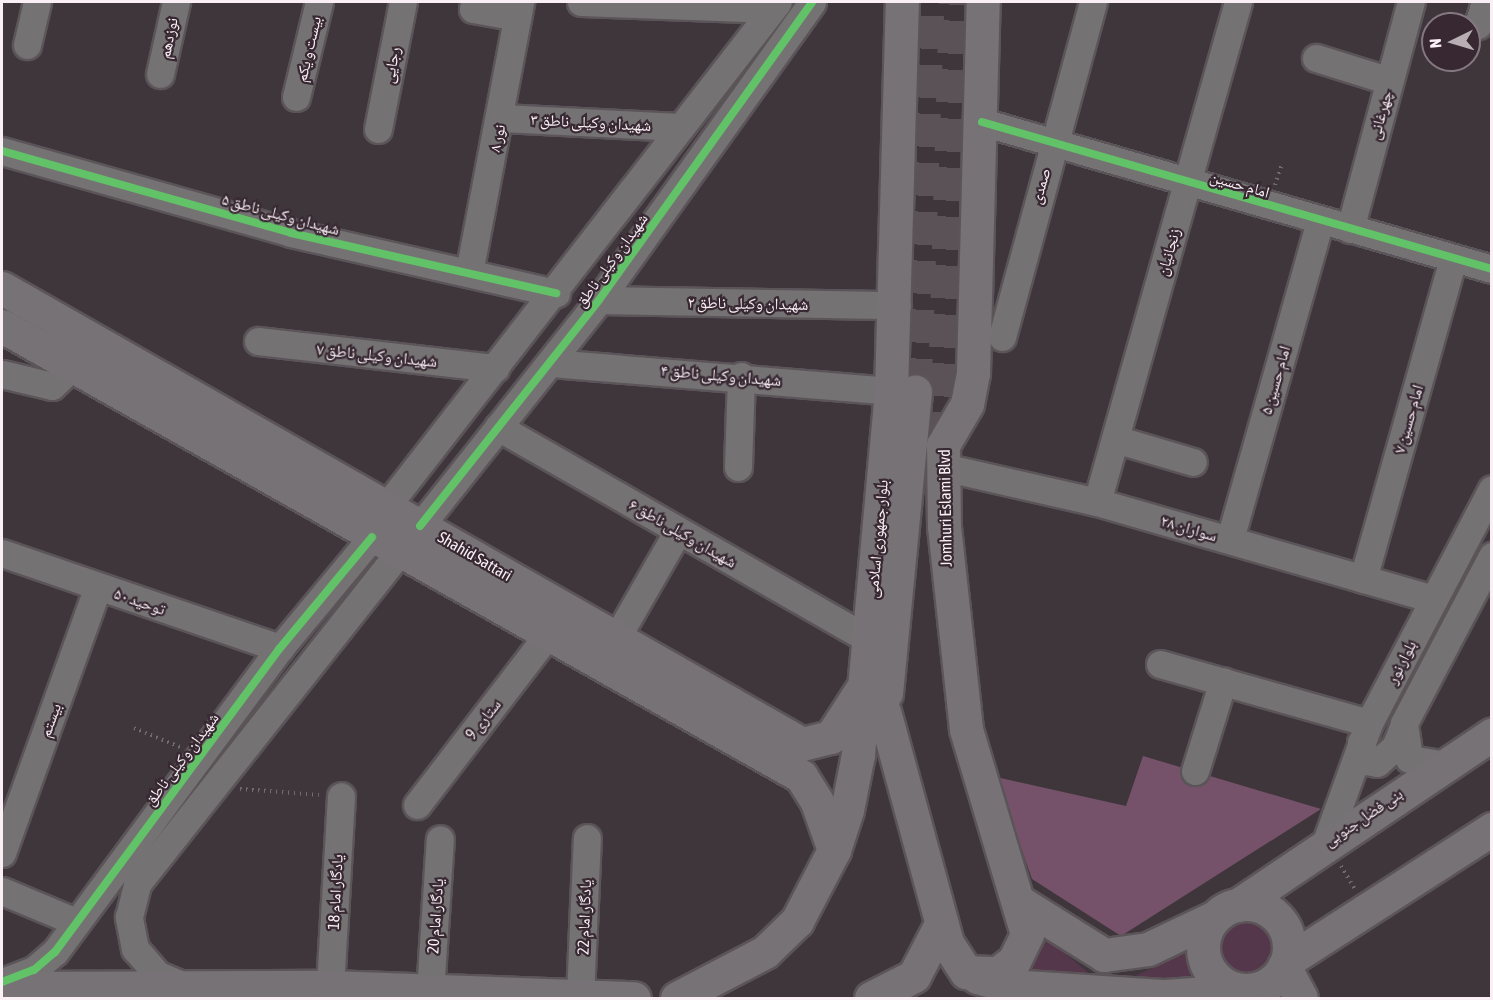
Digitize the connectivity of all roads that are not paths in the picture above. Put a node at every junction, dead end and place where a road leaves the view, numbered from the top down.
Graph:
1 (37, 2) edge
2 (176, 2) edge
3 (319, 2) edge
4 (403, 2) edge
5 (475, 2) edge
6 (580, 2) edge
7 (812, 2) edge
8 (903, 2) edge
9 (983, 2) edge
10 (1093, 2) edge
11 (1238, 2) edge
12 (1411, 2) edge
13 (775, 5) edge
14 (518, 9) edge
15 (27, 45) dead end
16 (1316, 58) dead end
17 (160, 74) dead end
18 (1390, 81) junction
19 (296, 97) dead end
20 (501, 118) junction
21 (982, 122) junction
22 (680, 127) junction
23 (378, 129) dead end
24 (1053, 144) junction
25 (2, 151) edge
26 (1187, 183) junction
27 (1320, 220) junction
28 (1350, 229) junction
29 (1453, 259) junction
30 (1491, 269) edge
31 (469, 273) junction
32 (2, 288) edge
33 (556, 293) junction
34 (599, 300) junction
35 (897, 305) junction
36 (2, 326) edge
37 (1002, 337) dead end
38 (258, 341) dead end
39 (79, 352) junction
40 (551, 363) junction
41 (495, 368) junction
42 (2, 374) edge
43 (741, 376) junction
44 (903, 391) junction
45 (498, 427) junction
46 (1115, 439) junction
47 (943, 456) junction
48 (1193, 462) dead end
49 (738, 467) dead end
50 (1491, 489) edge
51 (1097, 502) junction
52 (386, 507) junction
53 (420, 525) junction
54 (678, 531) junction
55 (1230, 539) junction
56 (385, 545) junction
57 (2, 553) edge
58 (1491, 556) edge
59 (1363, 579) junction
60 (335, 582) junction
61 (98, 587) junction
62 (1433, 599) junction
63 (358, 606) junction
64 (549, 633) junction
65 (617, 637) junction
66 (868, 639) junction
67 (280, 648) junction
68 (1161, 664) dead end
69 (1223, 681) junction
70 (864, 682) junction
71 (884, 711) junction
72 (1404, 723) junction
73 (1365, 733) junction
74 (1491, 734) edge
75 (802, 760) junction
76 (1441, 764) junction
77 (1195, 771) dead end
78 (341, 796) road end
79 (417, 805) dead end
80 (1491, 829) edge
81 (587, 838) dead end
82 (440, 839) dead end
83 (1326, 842) junction
84 (834, 850) junction
85 (2, 853) edge
86 (2, 891) edge
87 (1021, 903) junction
88 (1226, 911) junction
89 (76, 922) junction
90 (944, 934) junction
91 (1285, 964) junction
92 (975, 976) junction
93 (2, 982) edge
94 (182, 985) junction
95 (330, 987) junction
96 (2, 988) edge
97 (1248, 990) junction
98 (444, 996) edge
99 (558, 996) edge
100 (634, 999) edge
101 (677, 999) edge
102 (708, 999) edge
103 (871, 999) edge
104 (1302, 999) edge

1 - 15 street
2 - 17 street, نوزدهم
3 - 19 street, بیست و یکم
4 - 23 street, رجایی
5 - 14 street
6 - 13 street
7 - 34 street, شهیدان وکیلی ناطق
8 - 35 main road, بلوار جمهوری اسلامی
9 - 21 main road, Jomhuri Eslami Blvd
10 - 24 street, صمدی
11 - 26 street, زنجانیان
12 - 18 street, چهرغانی
13 - 22 street, شهیدان وکیلی ناطق
14 - 20 street, نور ۸
16 - 18 street
18 - 28 street, چهرغانی
20 - 22 street, شهیدان وکیلی ناطق ۳
20 - 31 street, نور ۸
21 - 24 street, امام حسین
21 - 47 main road, Jomhuri Eslami Blvd
22 - 33 street, شهیدان وکیلی ناطق
24 - 26 street, امام حسین
24 - 37 street, صمدی
25 - 31 street, شهیدان وکیلی ناطق ۵
26 - 27 street, امام حسین
26 - 46 street, زنجانیان
27 - 28 street, امام حسین
27 - 55 street, امام حسین ۵
28 - 29 street, امام حسین
29 - 30 street, امام حسین
29 - 59 street, امام حسین ۷
31 - 33 street, شهیدان وکیلی ناطق ۵
32 - 39 main road, Shahid Sattari
33 - 41 street, شهیدان وکیلی ناطق
34 - 35 street, شهیدان وکیلی ناطق ٢
34 - 40 street, شهیدان وکیلی ناطق
35 - 44 main road, بلوار جمهوری اسلامی
36 - 39 main road, Shahid Sattari
38 - 41 street, شهیدان وکیلی ناطق ۷
39 - 42 street
39 - 52 main road, Shahid Sattari
39 - 56 main road, Shahid Sattari
40 - 43 street, شهیدان وکیلی ناطق ۴
40 - 45 street, شهیدان وکیلی ناطق
41 - 52 street, شهیدان وکیلی ناطق
43 - 44 street, شهیدان وکیلی ناطق ۴
43 - 49 street
44 - 66 main road, بلوار جمهوری اسلامی
44 - 71 main road, Jomhuri Eslami Blvd
45 - 53 street, شهیدان وکیلی ناطق
45 - 54 street, شهیدان وکیلی ناطق ۶
46 - 48 street
46 - 51 street, زنجانیان
47 - 51 street, سواران ۲۸
47 - 87 main road, Jomhuri Eslami Blvd
50 - 62 street, بلوار نور
51 - 55 street, سواران ۲۸
52 - 53 main road, Shahid Sattari
53 - 65 main road, Shahid Sattari
54 - 65 street
54 - 66 street, شهیدان وکیلی ناطق ۶
55 - 59 street, سواران ۲۸
56 - 60 street, شهیدان وکیلی ناطق
56 - 63 street
56 - 64 main road, Shahid Sattari
57 - 61 street, توحید ۵۰
58 - 72 street, بلوار نور
59 - 62 street, سواران ۲۸
60 - 63 street
60 - 67 street, شهیدان وکیلی ناطق
61 - 67 street, توحید ۵۰
61 - 85 street, بیستم
62 - 73 street, بلوار نور
63 - 94 street
64 - 75 main road, Shahid Sattari
64 - 79 street, ستاری 9
65 - 75 main road, Shahid Sattari
66 - 70 main road, بلوار جمهوری اسلامی
67 - 89 street, شهیدان وکیلی ناطق
68 - 69 street
69 - 73 street
69 - 77 street
70 - 75 main road
70 - 84 main road, بلوار جمهوری اسلامی
71 - 90 main road
71 - 102 main road, Jomhuri Eslami Blvd
72 - 73 street, بلوار نور
72 - 76 street
73 - 83 street, بلوار نور
74 - 76 main road, بنی فضل جنوبی
75 - 84 main road, Shahid Sattari
76 - 83 main road, بنی فضل جنوبی
78 - 95 street, یادگار امام 18
80 - 91 main road
81 - 99 street, یادگار امام 22
82 - 98 street, یادگار امام 20
83 - 88 main road, بنی فضل جنوبی
84 - 101 main road, بلوار جمهوری اسلامی
86 - 89 street
87 - 88 main road
87 - 92 main road, Jomhuri Eslami Blvd
88 - 91 main road
88 - 97 main road
89 - 93 street, شهیدان وکیلی ناطق
90 - 92 main road
90 - 103 main road
91 - 97 main road
91 - 104 main road
92 - 97 main road
94 - 95 main road
94 - 96 main road
95 - 98 main road
98 - 99 main road
99 - 100 main road

